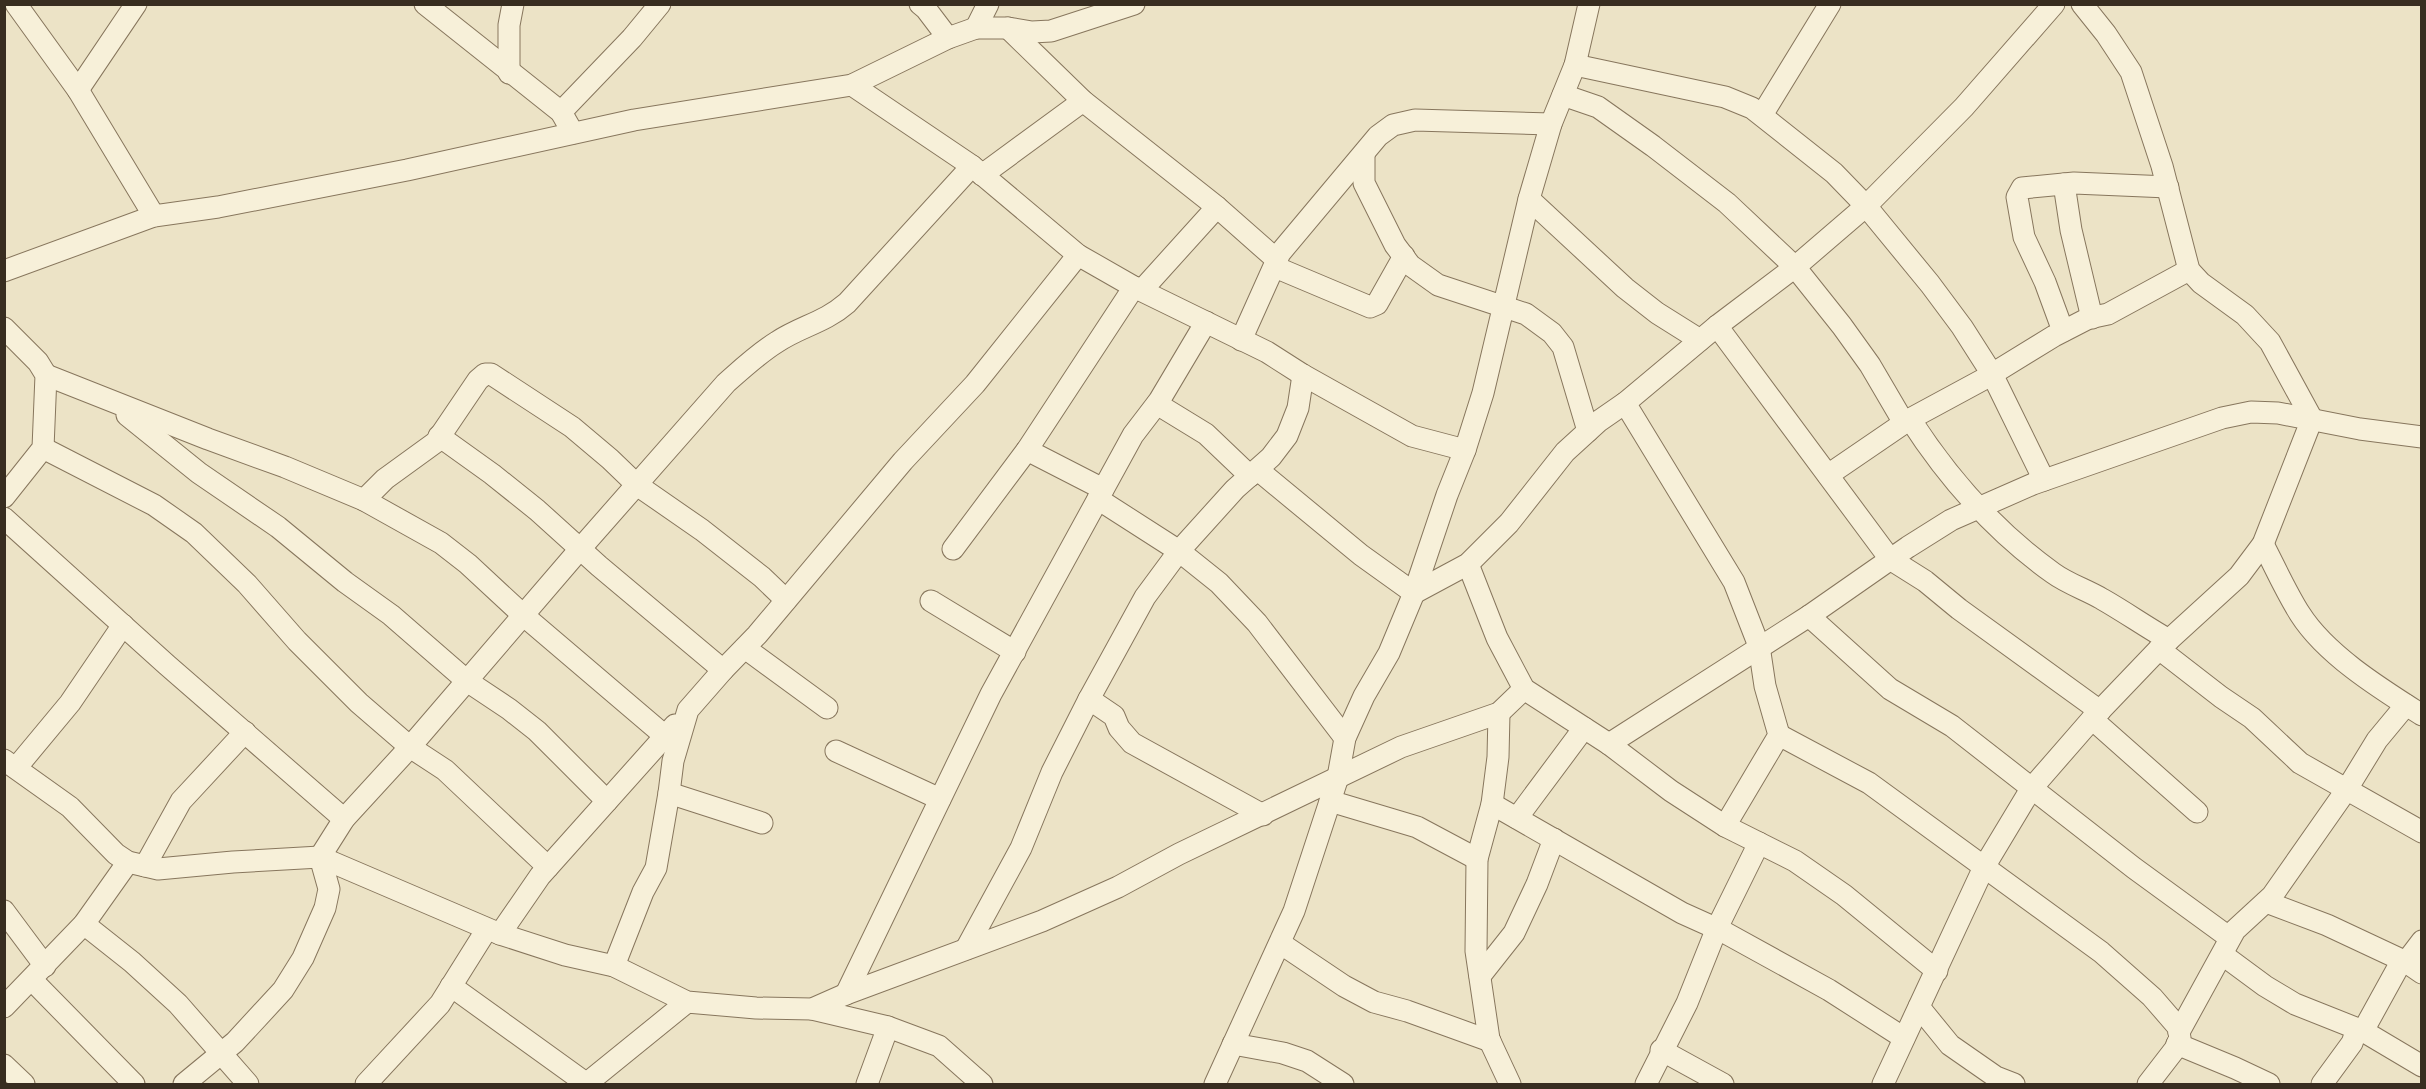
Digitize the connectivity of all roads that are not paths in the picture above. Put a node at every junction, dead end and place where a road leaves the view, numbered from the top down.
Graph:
1 (16, 4) edge
2 (136, 4) edge
3 (425, 4) edge
4 (513, 4) edge
5 (660, 4) edge
6 (920, 4) edge
7 (988, 4) edge
8 (1134, 4) edge
9 (1589, 4) edge
10 (1830, 4) edge
11 (2054, 4) edge
12 (2082, 4) edge
13 (976, 28) junction
14 (1008, 28) junction
15 (948, 38) junction
16 (1575, 65) junction
17 (509, 73) junction
18 (852, 86) junction
19 (78, 90) junction
20 (1563, 94) junction
21 (1083, 101) junction
22 (561, 112) junction
23 (1761, 115) junction
24 (1551, 124) junction
25 (573, 133) junction
26 (1364, 154) junction
27 (977, 170) junction
28 (2064, 184) junction
29 (2168, 187) junction
30 (1528, 199) junction
31 (1866, 206) junction
32 (1217, 207) junction
33 (154, 216) junction
34 (1078, 255) junction
35 (1404, 256) junction
36 (1276, 264) junction
37 (1795, 267) junction
38 (2189, 270) junction
39 (4, 271) edge
40 (1138, 288) junction
41 (1504, 307) junction
42 (2092, 318) junction
43 (1206, 322) junction
44 (1717, 326) junction
45 (4, 328) edge
46 (2063, 331) junction
47 (1240, 340) junction
48 (1700, 340) junction
49 (1992, 374) junction
50 (46, 375) junction
51 (1304, 375) junction
52 (111, 401) junction
53 (1625, 403) junction
54 (1157, 404) junction
55 (2312, 419) junction
56 (1907, 421) junction
57 (1588, 431) junction
58 (440, 436) junction
59 (2421, 437) edge
60 (43, 448) junction
61 (1027, 450) junction
62 (1465, 450) junction
63 (1254, 473) junction
64 (1827, 475) junction
65 (2044, 480) junction
66 (637, 485) junction
67 (1100, 494) junction
68 (4, 497) edge
69 (364, 500) junction
70 (1979, 508) junction
71 (4, 518) edge
72 (2264, 544) junction
73 (580, 549) junction
74 (953, 549) dead end
75 (1179, 551) junction
76 (1890, 559) junction
77 (1468, 564) junction
78 (1414, 593) junction
79 (786, 600) junction
80 (931, 601) dead end
81 (523, 615) junction
82 (1809, 616) junction
83 (123, 625) junction
84 (2164, 644) junction
85 (1760, 646) junction
86 (745, 648) junction
87 (1015, 652) junction
88 (723, 670) junction
89 (466, 681) junction
90 (1524, 689) junction
91 (1089, 699) junction
92 (827, 708) dead end
93 (688, 710) junction
94 (2414, 710) edge
95 (1499, 714) junction
96 (2096, 715) junction
97 (1584, 728) junction
98 (245, 732) junction
99 (1779, 735) junction
100 (665, 736) junction
101 (1345, 738) junction
102 (1609, 744) junction
103 (410, 747) junction
104 (836, 750) dead end
105 (10, 764) edge
106 (1338, 777) junction
107 (2031, 789) junction
108 (2347, 789) junction
109 (669, 793) junction
110 (940, 799) junction
111 (608, 801) junction
112 (1330, 801) junction
113 (1492, 804) junction
114 (2197, 812) dead end
115 (1263, 815) junction
116 (1516, 818) junction
117 (344, 819) junction
118 (762, 823) dead end
119 (1725, 826) junction
120 (2421, 831) edge
121 (1554, 839) junction
122 (1759, 843) junction
123 (320, 858) junction
124 (1477, 859) junction
125 (137, 864) junction
126 (548, 867) junction
127 (1984, 867) junction
128 (2266, 902) junction
129 (4, 911) edge
130 (84, 924) junction
131 (1717, 928) junction
132 (494, 932) junction
133 (2421, 941) edge
134 (1280, 943) junction
135 (2227, 946) junction
136 (966, 949) junction
137 (614, 966) junction
138 (2410, 966) edge
139 (1937, 971) junction
140 (38, 973) junction
141 (1480, 976) junction
142 (451, 986) junction
143 (846, 994) junction
144 (687, 1002) junction
145 (4, 1007) edge
146 (1919, 1007) junction
147 (812, 1009) junction
148 (888, 1027) junction
149 (2360, 1030) junction
150 (1904, 1038) junction
151 (2178, 1038) junction
152 (1490, 1041) junction
153 (1233, 1044) junction
154 (1661, 1050) junction
155 (220, 1054) junction
156 (4, 1065) edge
157 (2421, 1066) edge
158 (24, 1084) edge
159 (134, 1084) edge
160 (184, 1084) edge
161 (248, 1084) edge
162 (366, 1084) edge
163 (587, 1084) edge
164 (867, 1084) edge
165 (982, 1084) edge
166 (1215, 1084) edge
167 (1343, 1084) edge
168 (1510, 1084) edge
169 (1646, 1084) edge
170 (1723, 1084) edge
171 (1883, 1084) edge
172 (2014, 1084) edge
173 (2148, 1084) edge
174 (2269, 1084) edge
175 (2322, 1084) edge

1 - 19 street
2 - 19 street
3 - 17 street
4 - 17 street
5 - 22 street
6 - 15 street
7 - 13 street
8 - 14 street
9 - 16 street
10 - 23 street
11 - 31 street
12 - 29 street
13 - 14 street
13 - 15 street
14 - 21 street
15 - 18 street
16 - 20 street
16 - 23 street
17 - 22 street
18 - 25 street
18 - 27 street
19 - 33 street
20 - 24 street
20 - 37 street
21 - 27 street
21 - 32 street
22 - 25 street
23 - 31 street
24 - 26 street
24 - 30 street
25 - 33 street
26 - 35 street
26 - 36 street
27 - 34 street
27 - 66 street
28 - 29 street
28 - 42 street
28 - 46 street
29 - 38 street
30 - 41 street
30 - 48 street
31 - 37 street
31 - 49 street
32 - 36 street
32 - 40 street
33 - 39 street
34 - 40 street
34 - 79 street
35 - 36 street
35 - 41 street
36 - 47 street
37 - 44 street
37 - 56 street
38 - 42 street
38 - 55 street
40 - 43 street
40 - 61 street
41 - 57 street
41 - 62 street
42 - 46 street
43 - 47 street
43 - 54 street
44 - 48 street
44 - 64 street
45 - 50 street
46 - 49 street
47 - 51 street
48 - 53 street
49 - 56 street
49 - 65 street
50 - 52 street
50 - 60 street
51 - 62 street
51 - 63 street
52 - 69 street
52 - 89 street
53 - 57 street
53 - 85 street
54 - 63 street
54 - 67 street
55 - 59 street
55 - 65 street
55 - 72 street
56 - 64 street
56 - 70 street
57 - 77 street
58 - 66 street
58 - 69 street
58 - 73 street
60 - 68 street
60 - 103 street
61 - 67 street
61 - 74 street
62 - 78 street
63 - 75 street
63 - 78 street
64 - 76 street
65 - 70 street
66 - 73 street
66 - 79 street
67 - 75 street
67 - 87 street
69 - 81 street
70 - 76 street
70 - 84 street
71 - 83 street
72 - 84 street
72 - 94 street
73 - 81 street
73 - 88 street
75 - 91 street
75 - 101 street
76 - 82 street
76 - 96 street
77 - 78 street
77 - 90 street
78 - 101 street
79 - 86 street
80 - 87 street
81 - 89 street
81 - 100 street
82 - 85 street
82 - 107 street
83 - 98 street
83 - 105 street
84 - 96 street
84 - 108 street
85 - 99 street
85 - 102 street
86 - 88 street
86 - 92 street
87 - 110 street
88 - 93 street
89 - 103 street
89 - 111 street
90 - 95 street
90 - 97 street
91 - 115 street
91 - 136 street
93 - 100 street
93 - 109 street
94 - 108 street
95 - 106 street
95 - 113 street
96 - 107 street
96 - 114 street
97 - 102 street
97 - 116 street
98 - 117 street
98 - 125 street
99 - 119 street
99 - 127 street
100 - 111 street
101 - 106 street
102 - 119 street
103 - 117 street
103 - 126 street
104 - 110 street
105 - 125 street
106 - 112 street
106 - 115 street
107 - 127 street
107 - 135 street
108 - 120 street
108 - 128 street
109 - 118 street
109 - 137 street
110 - 143 street
111 - 126 street
112 - 124 street
112 - 134 street
113 - 116 street
113 - 124 street
115 - 136 street
116 - 121 street
117 - 123 street
119 - 122 street
121 - 131 street
121 - 141 street
122 - 131 street
122 - 139 street
123 - 125 street
123 - 132 street
123 - 155 street
124 - 141 street
125 - 130 street
126 - 132 street
127 - 139 street
127 - 151 street
128 - 135 street
128 - 138 street
129 - 140 street
130 - 140 street
130 - 155 street
131 - 150 street
131 - 154 street
132 - 137 street
132 - 142 street
133 - 138 street
134 - 152 street
134 - 153 street
135 - 149 street
135 - 151 street
136 - 143 street
137 - 144 street
138 - 149 street
139 - 146 street
140 - 145 street
140 - 159 street
141 - 152 street
142 - 162 street
142 - 163 street
143 - 147 street
144 - 147 street
144 - 163 street
146 - 150 street
146 - 172 street
147 - 148 street
148 - 164 street
148 - 165 street
149 - 157 street
149 - 175 street
150 - 171 street
151 - 173 street
151 - 174 street
152 - 168 street
153 - 166 street
153 - 167 street
154 - 169 street
154 - 170 street
155 - 160 street
155 - 161 street
156 - 158 street

